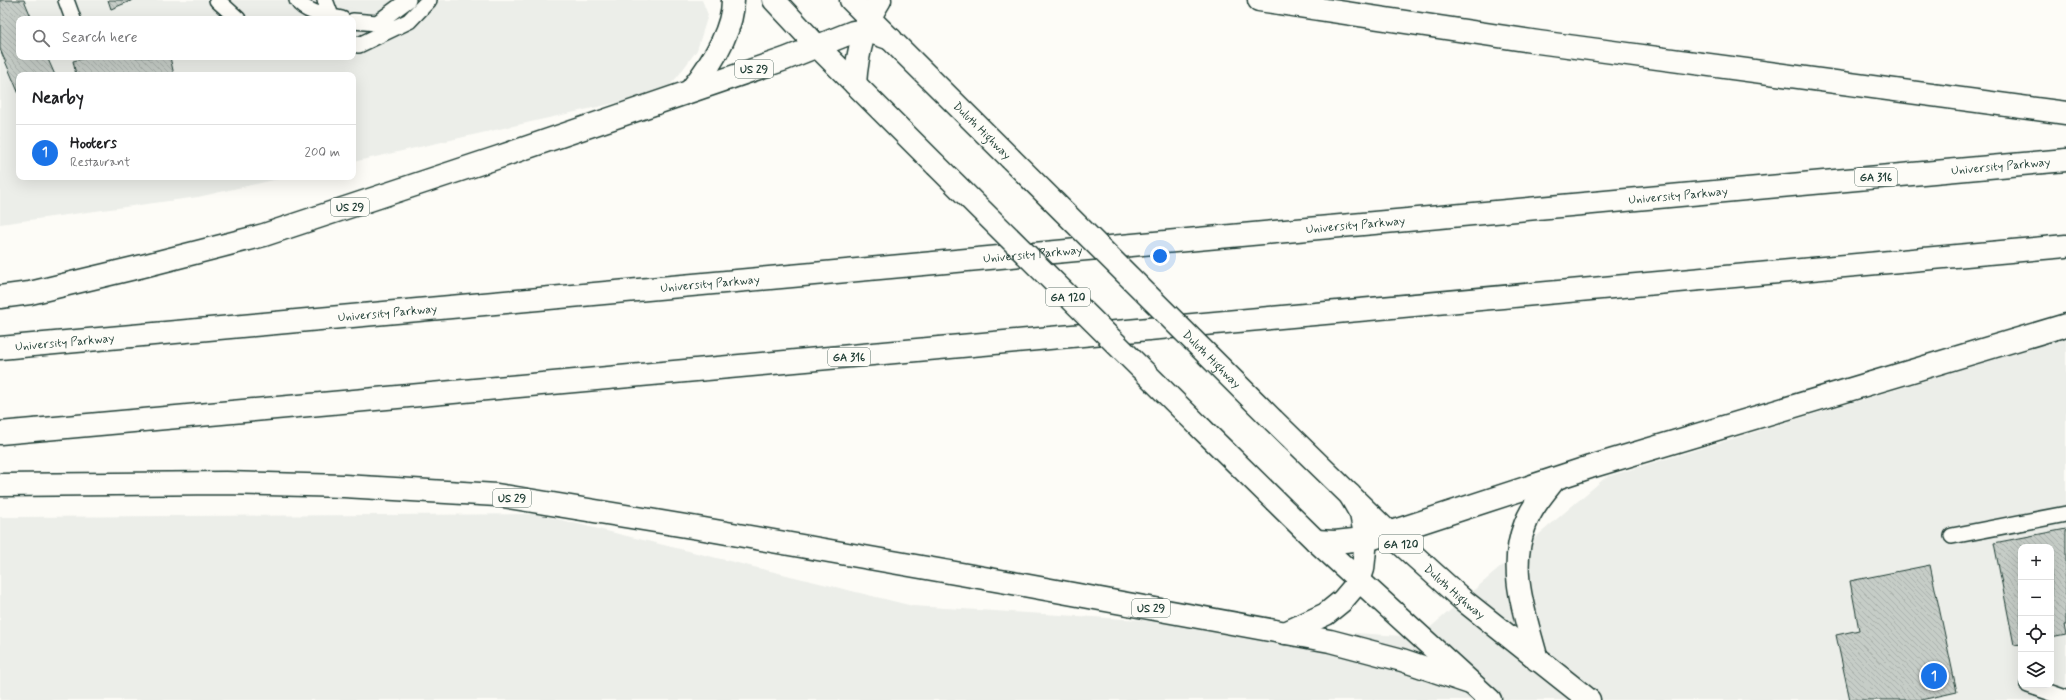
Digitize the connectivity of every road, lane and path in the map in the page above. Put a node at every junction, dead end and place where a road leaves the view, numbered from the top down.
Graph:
1 (66, 0) edge
2 (297, 0) edge
3 (325, 0) edge
4 (408, 0) edge
5 (429, 0) edge
6 (733, 0) edge
7 (774, 0) edge
8 (851, 0) edge
9 (1259, 0) edge
10 (220, 1) edge
11 (73, 16) edge
12 (235, 16) edge
13 (330, 16) edge
14 (336, 16) edge
15 (872, 16) edge
16 (356, 21) edge
17 (356, 44) edge
18 (817, 46) junction
19 (855, 84) junction
20 (692, 90) junction
21 (2066, 113) edge
22 (2066, 160) edge
23 (2066, 246) edge
24 (0, 297) edge
25 (2066, 325) edge
26 (0, 348) edge
27 (0, 433) edge
28 (1555, 479) junction
29 (0, 485) edge
30 (1350, 495) junction
31 (2066, 514) edge
32 (1390, 534) junction
33 (1952, 536) dead end
34 (1366, 540) junction
35 (1316, 541) junction
36 (1359, 581) junction
37 (1285, 633) junction
38 (1537, 660) junction
39 (1470, 683) junction
40 (2036, 688) edge
41 (2066, 698) edge
42 (1490, 700) edge
43 (1589, 700) edge

1 - 11 lane
2 - 13 lane
3 - 14 lane
4 - 16 lane
5 - 17 lane
6 - 20 main road
7 - 18 main road
8 - 15 main road
9 - 21 main road
10 - 12 lane
15 - 18 main road, US 29
15 - 19 main road
15 - 30 main road, Duluth Highway / GA 120, bridge
18 - 19 main road
18 - 20 main road, US 29
19 - 35 main road, GA 120, bridge
20 - 24 main road, US 29
22 - 26 main road, University Parkway / GA 316
23 - 27 main road, GA 316
25 - 28 main road
28 - 32 main road
28 - 38 main road
29 - 37 main road, US 29
30 - 32 main road, Duluth Highway / GA 120
30 - 34 main road
31 - 33 lane
32 - 34 main road
32 - 38 main road, Duluth Highway / GA 120
34 - 35 main road
34 - 36 main road
35 - 36 main road, GA 120
36 - 37 main road
36 - 39 main road, GA 120
37 - 39 main road, US 29
38 - 43 main road, Duluth Highway / GA 120
39 - 42 main road, GA 120
40 - 41 lane

